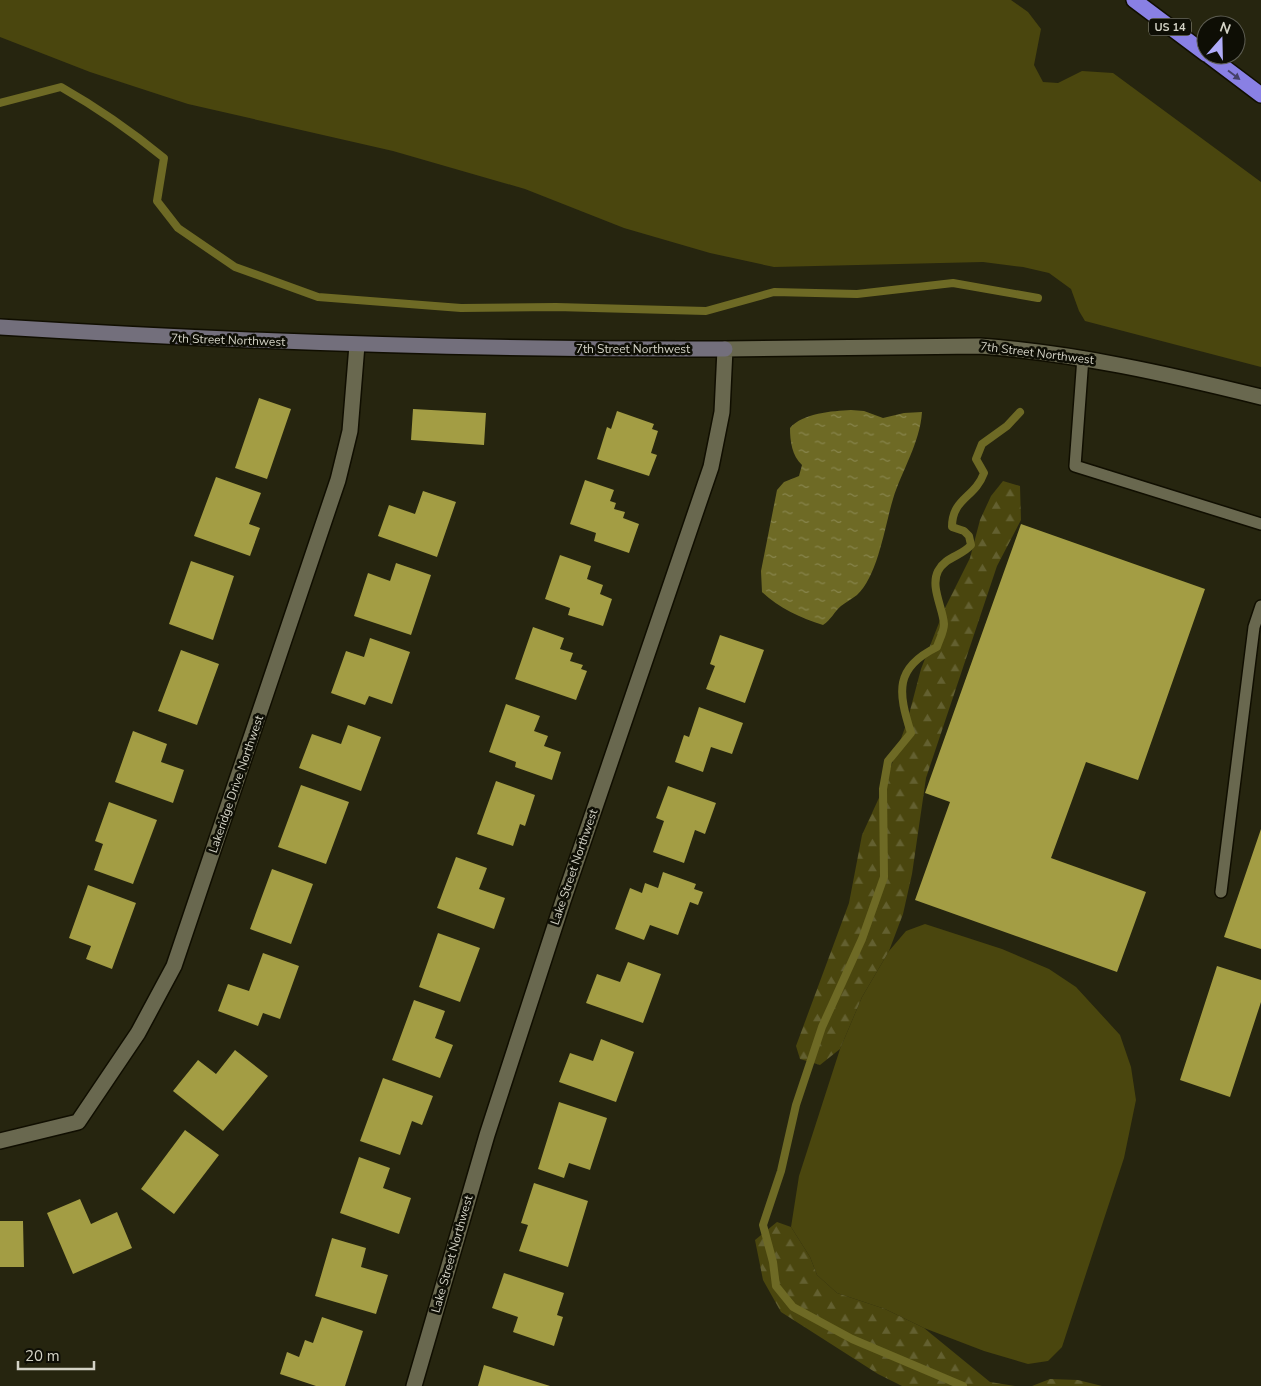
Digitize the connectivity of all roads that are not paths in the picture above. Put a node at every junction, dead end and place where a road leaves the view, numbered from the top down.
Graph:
1 (1134, 0) edge
2 (1196, 46) edge
3 (1222, 65) edge
4 (1261, 94) edge
5 (0, 327) edge
6 (358, 345) junction
7 (725, 348) junction
8 (1083, 357) junction
9 (1261, 397) edge
10 (1261, 524) edge
11 (1261, 606) edge
12 (1221, 892) dead end
13 (0, 1141) edge
14 (414, 1386) edge

1 - 2 highway, US 14
3 -> 4 highway, US 14
5 - 6 street, 7th Street Northwest
6 - 7 street, 7th Street Northwest
6 - 13 street, Lakeridge Drive Northwest
7 - 8 street, 7th Street Northwest
7 - 14 street, Lake Street Northwest
8 - 9 street, 7th Street Northwest
8 - 10 lane
11 - 12 lane

